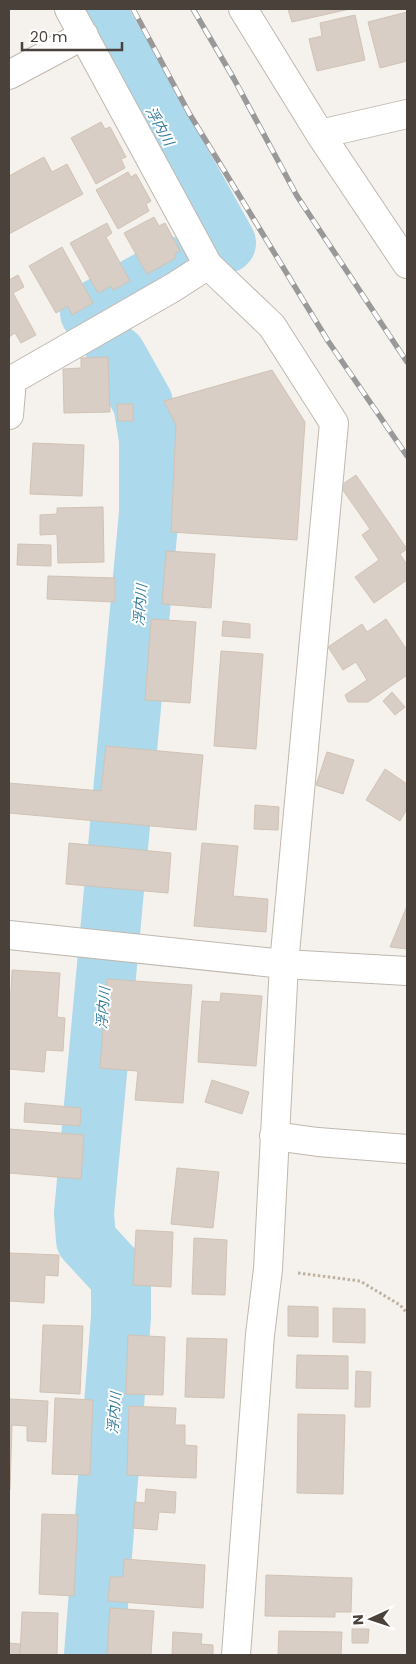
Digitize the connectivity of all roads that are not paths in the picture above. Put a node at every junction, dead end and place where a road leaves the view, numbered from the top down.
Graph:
1 (69, 9) edge
2 (243, 9) edge
3 (84, 35) junction
4 (9, 75) edge
5 (407, 114) edge
6 (320, 134) junction
7 (407, 264) edge
8 (208, 265) junction
9 (10, 380) edge
10 (9, 415) edge
11 (9, 935) edge
12 (284, 964) junction
13 (407, 971) edge
14 (274, 1136) junction
15 (407, 1149) edge
16 (236, 1655) edge

1 - 3 street
2 - 6 street
3 - 4 street
3 - 8 street
5 - 6 street
6 - 7 street
8 - 9 street
8 - 12 street
9 - 10 street
11 - 12 street
12 - 13 street
12 - 14 street
14 - 15 street
14 - 16 street

